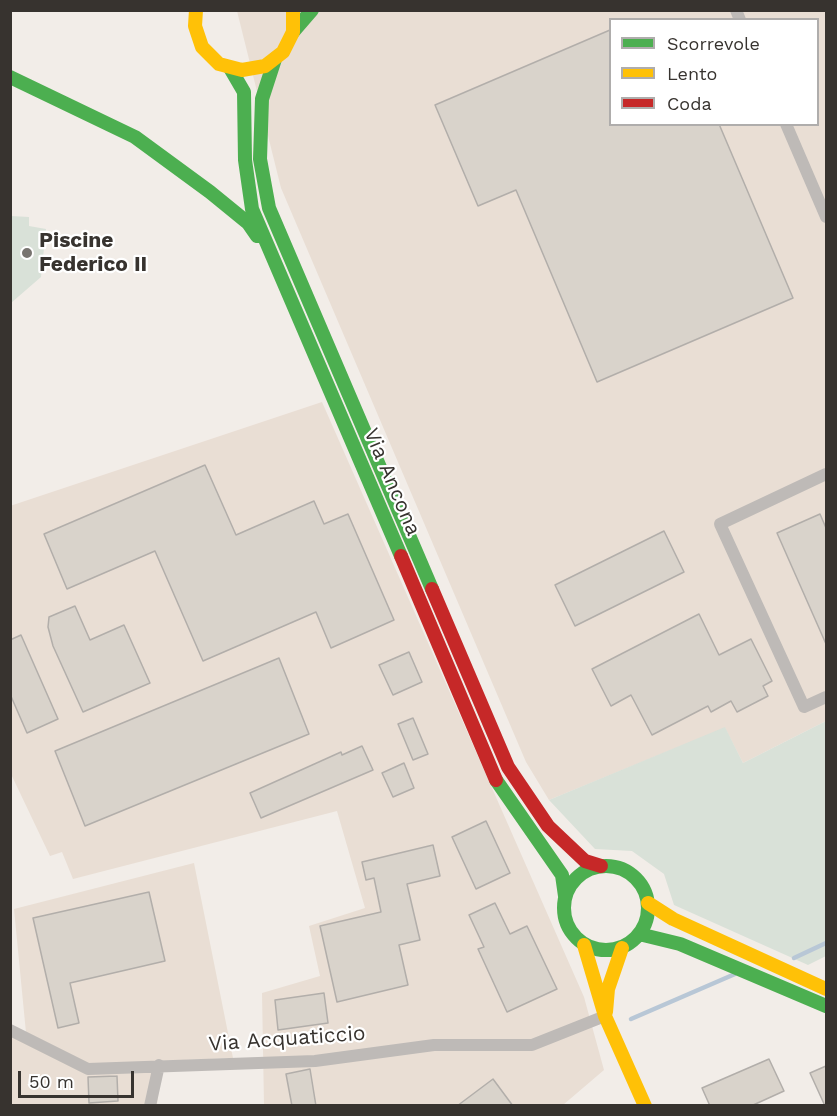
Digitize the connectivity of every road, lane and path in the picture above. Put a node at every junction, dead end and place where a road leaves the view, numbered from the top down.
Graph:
1 (196, 10) edge
2 (293, 10) edge
3 (312, 10) edge
4 (292, 32) junction
5 (275, 59) junction
6 (230, 68) junction
7 (10, 77) edge
8 (787, 126) edge
9 (826, 217) edge
10 (270, 254) junction
11 (826, 474) edge
12 (826, 697) edge
13 (601, 866) junction
14 (565, 896) junction
15 (648, 903) junction
16 (639, 934) junction
17 (584, 945) junction
18 (622, 948) junction
19 (826, 989) edge
20 (826, 1006) edge
21 (605, 1016) junction
22 (13, 1031) edge
23 (159, 1065) junction
24 (150, 1106) edge
25 (645, 1106) edge

1 - 6 main road, Via Ancona
2 - 4 main road, Via Ancona
3 - 4 main road
4 - 5 main road, Via Ancona
5 - 6 main road
5 - 13 main road, Via Ancona
6 - 10 main road, Via Ancona
7 - 10 main road
8 - 9 street
10 - 14 main road, Via Ancona
11 - 12 street
13 - 14 main road
13 - 15 main road
14 - 17 main road
15 - 16 main road
15 - 19 main road
16 - 18 main road
16 - 20 main road
17 - 18 main road
17 - 21 main road
18 - 21 main road
21 - 23 street, Via Acquaticcio
21 - 25 main road
22 - 23 street, Via Acquaticcio
23 - 24 street

